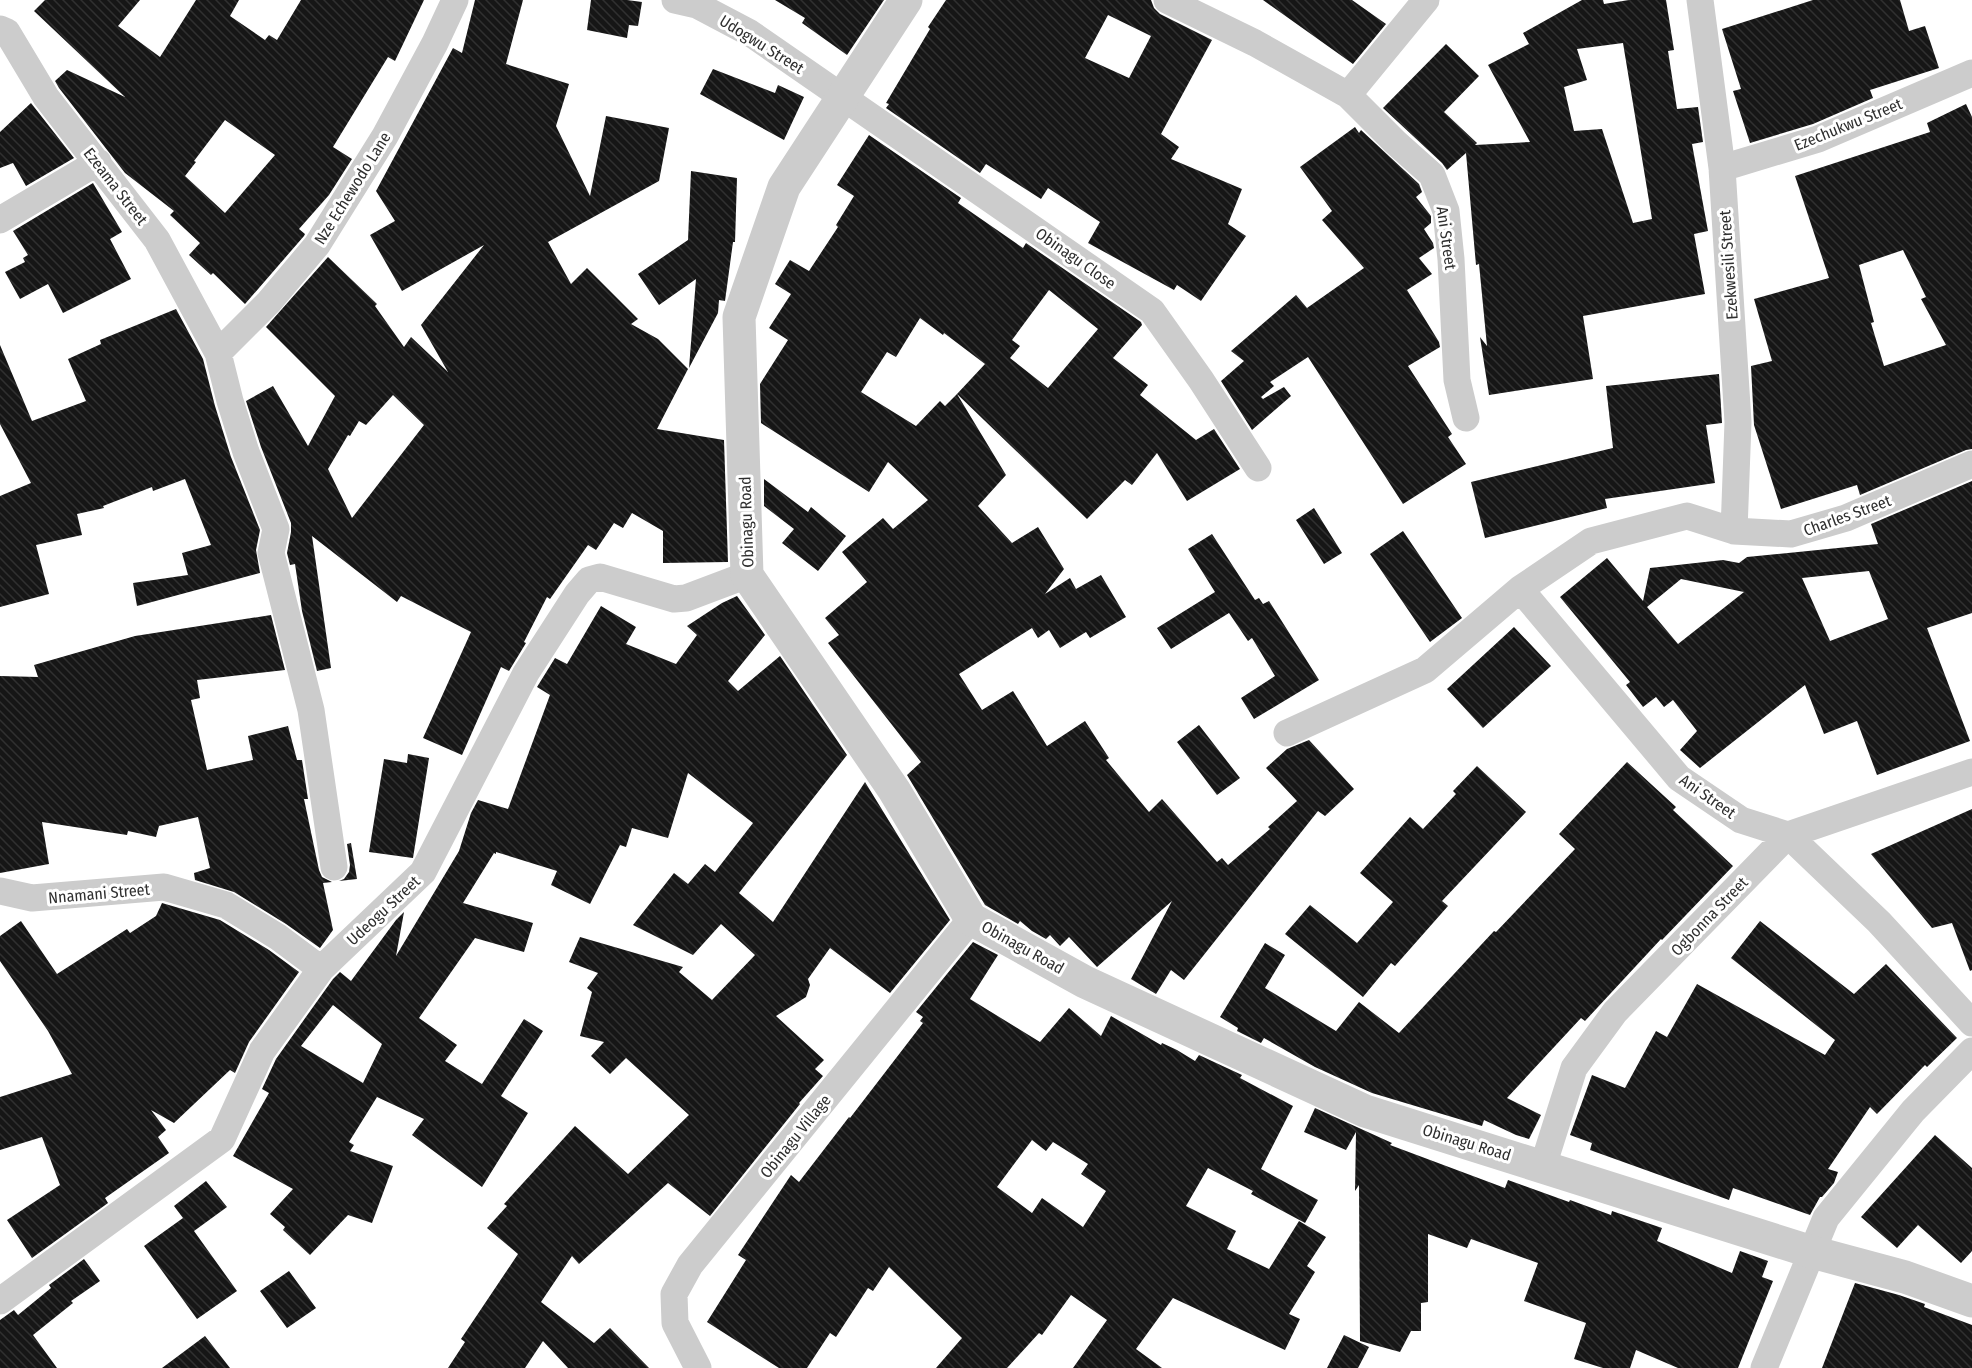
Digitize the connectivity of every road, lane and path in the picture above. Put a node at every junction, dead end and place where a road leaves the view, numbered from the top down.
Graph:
1 (455, 0) edge
2 (675, 0) edge
3 (906, 0) edge
4 (1167, 0) edge
5 (1426, 0) edge
6 (1700, 0) edge
7 (0, 29) edge
8 (1972, 73) edge
9 (1348, 95) junction
10 (844, 98) junction
11 (98, 162) junction
12 (1722, 168) junction
13 (0, 220) edge
14 (218, 353) junction
15 (1466, 418) dead end
16 (1972, 464) edge
17 (1258, 468) dead end
18 (1734, 531) junction
19 (747, 575) junction
20 (1520, 589) junction
21 (1287, 733) dead end
22 (1972, 772) edge
23 (1788, 835) junction
24 (334, 867) dead end
25 (0, 891) edge
26 (971, 918) junction
27 (321, 969) junction
28 (1972, 1023) edge
29 (1972, 1051) edge
30 (1543, 1166) junction
31 (1812, 1252) junction
32 (0, 1301) edge
33 (1972, 1301) edge
34 (698, 1368) edge
35 (1764, 1368) edge

1 - 14 street, Nze Echewodo Lane
2 - 10 street, Udogwu Street
3 - 10 street, Obinagu Road
4 - 9 street, Ani Street
5 - 9 street
6 - 12 street, Ezekwesili Street
7 - 11 street, Ezeama Street
8 - 12 street, Ezechukwu Street
9 - 15 street, Ani Street
10 - 17 street, Obinagu Close
10 - 19 street, Obinagu Road
11 - 13 street
11 - 14 street, Ezeama Street
12 - 18 street, Ezekwesili Street
14 - 24 street, Ezeama Street
16 - 18 street, Charles Street
18 - 20 street, Charles Street
19 - 26 street, Obinagu Road
19 - 27 street, Udeogu Street
20 - 21 street, Charles Street
20 - 23 street, Ani Street
22 - 23 street, Ogbonna Street
23 - 28 street, Ani Street
23 - 30 street, Ogbonna Street
25 - 27 street, Nnamani Street
26 - 30 street, Obinagu Road
26 - 34 street, Obinagu Village
27 - 32 street, Udeogu Street
29 - 31 street
30 - 31 street, Obinagu Road
31 - 33 street, Obinagu Road
31 - 35 street

